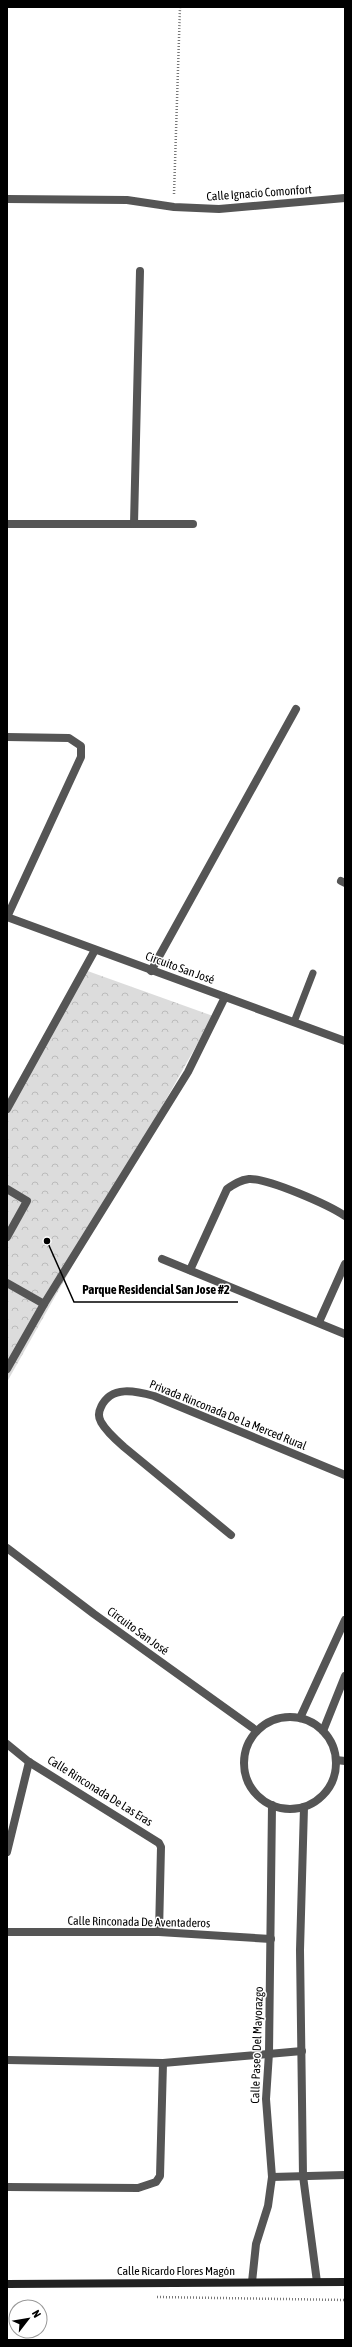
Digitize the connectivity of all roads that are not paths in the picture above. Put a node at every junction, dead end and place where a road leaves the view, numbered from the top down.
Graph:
1 (345, 198) edge
2 (7, 199) edge
3 (140, 271) dead end
4 (7, 524) edge
5 (134, 524) junction
6 (193, 524) dead end
7 (296, 708) dead end
8 (7, 737) edge
9 (7, 917) edge
10 (95, 950) junction
11 (151, 971) junction
12 (313, 973) dead end
13 (225, 997) junction
14 (294, 1022) junction
15 (345, 1040) edge
16 (7, 1109) edge
17 (7, 1189) edge
18 (345, 1216) edge
19 (7, 1237) edge
20 (162, 1259) dead end
21 (345, 1264) edge
22 (190, 1270) junction
23 (7, 1283) edge
24 (44, 1304) junction
25 (320, 1322) junction
26 (345, 1334) edge
27 (7, 1369) edge
28 (345, 1475) edge
29 (231, 1535) dead end
30 (7, 1548) edge
31 (345, 1620) edge
32 (345, 1676) edge
33 (300, 1718) junction
34 (257, 1731) junction
35 (323, 1731) junction
36 (7, 1744) edge
37 (336, 1760) junction
38 (345, 1760) edge
39 (29, 1762) junction
40 (272, 1805) junction
41 (304, 1807) junction
42 (7, 1852) edge
43 (7, 1932) edge
44 (159, 1932) junction
45 (271, 1939) junction
46 (302, 2050) junction
47 (270, 2053) junction
48 (7, 2060) edge
49 (163, 2063) junction
50 (345, 2175) edge
51 (303, 2176) junction
52 (272, 2177) junction
53 (7, 2187) edge
54 (252, 2282) junction
55 (317, 2282) junction
56 (345, 2282) edge
57 (7, 2284) edge

1 - 2 street, Calle Ignacio Comonfort
3 - 5 street
4 - 5 street
5 - 6 street
7 - 11 street
8 - 9 street
9 - 10 street, Circuito San José
10 - 11 street, Circuito San José
10 - 16 street
11 - 13 street, Circuito San José
12 - 14 lane
13 - 14 street, Circuito San José
13 - 24 street
14 - 15 street, Circuito San José
17 - 19 street
18 - 22 street
20 - 22 street
21 - 25 street
22 - 25 street
23 - 24 street
24 - 27 street
25 - 26 street
28 - 29 street, Privada Rinconada De La Merced Rural
30 - 34 street, Circuito San José
31 - 33 street
32 - 35 street
33 - 34 street
33 - 35 street
34 - 40 street
35 - 37 street
36 - 39 street
37 - 38 street
37 - 41 street
39 - 42 street, Calle Rinconada De Las Eras
39 - 44 street, Calle Rinconada De Las Eras
40 - 41 street
40 - 45 street, Calle Paseo Del Mayorazgo
41 - 46 street
43 - 44 street, Calle Rinconada De Aventaderos
44 - 45 street, Calle Rinconada De Aventaderos
45 - 47 street, Calle Paseo Del Mayorazgo
46 - 47 street
46 - 51 street
47 - 49 street
47 - 52 street, Calle Paseo Del Mayorazgo
48 - 49 street
49 - 53 street
50 - 51 street
51 - 52 street
51 - 55 street
52 - 54 street, Calle Paseo Del Mayorazgo
54 - 55 main road, Calle Ricardo Flores Magón
54 - 57 main road, Calle Ricardo Flores Magón
55 - 56 main road, Calle Ricardo Flores Magón

